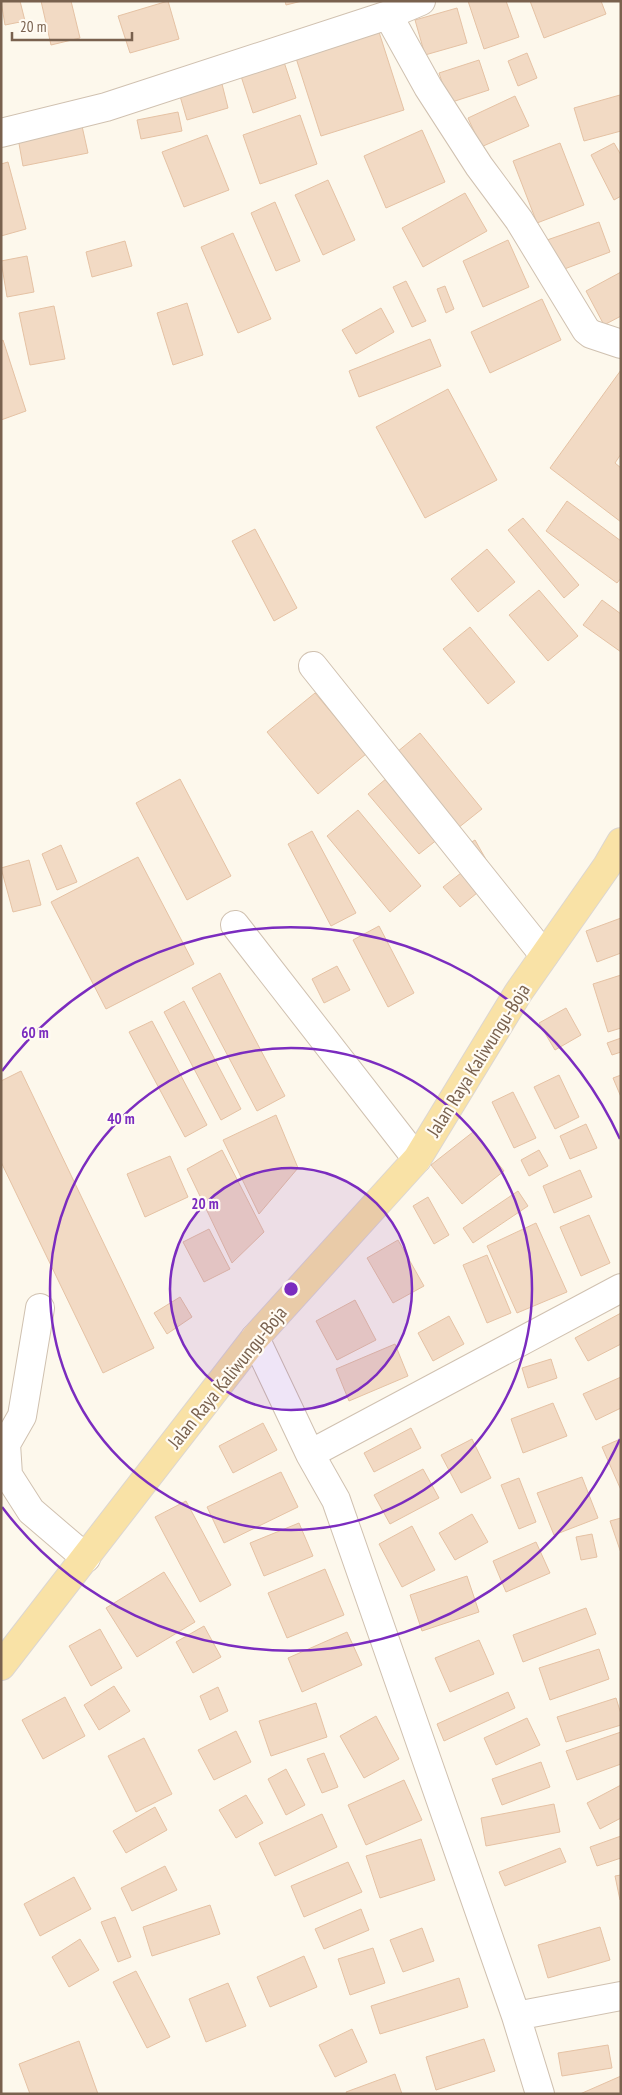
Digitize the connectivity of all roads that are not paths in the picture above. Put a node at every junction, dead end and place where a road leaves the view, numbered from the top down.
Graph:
1 (421, 1) edge
2 (388, 15) junction
3 (1, 133) edge
4 (621, 344) edge
5 (313, 666) dead end
6 (621, 842) edge
7 (235, 925) dead end
8 (544, 955) junction
9 (417, 1159) junction
10 (621, 1288) edge
11 (40, 1308) dead end
12 (255, 1338) junction
13 (310, 1454) junction
14 (86, 1558) junction
15 (3, 1658) edge
16 (621, 1996) edge
17 (516, 2016) junction
18 (540, 2094) edge

1 - 2 street
2 - 3 street
2 - 4 street
5 - 8 street
6 - 8 main road, Jalan Raya Kaliwungu-Boja
7 - 9 street
8 - 9 main road, Jalan Raya Kaliwungu-Boja
9 - 12 main road, Jalan Raya Kaliwungu-Boja
10 - 13 street
11 - 14 street
12 - 13 street
12 - 14 main road, Jalan Raya Kaliwungu-Boja
13 - 17 street
14 - 15 main road, Jalan Raya Kaliwungu-Boja
16 - 17 street
17 - 18 street

